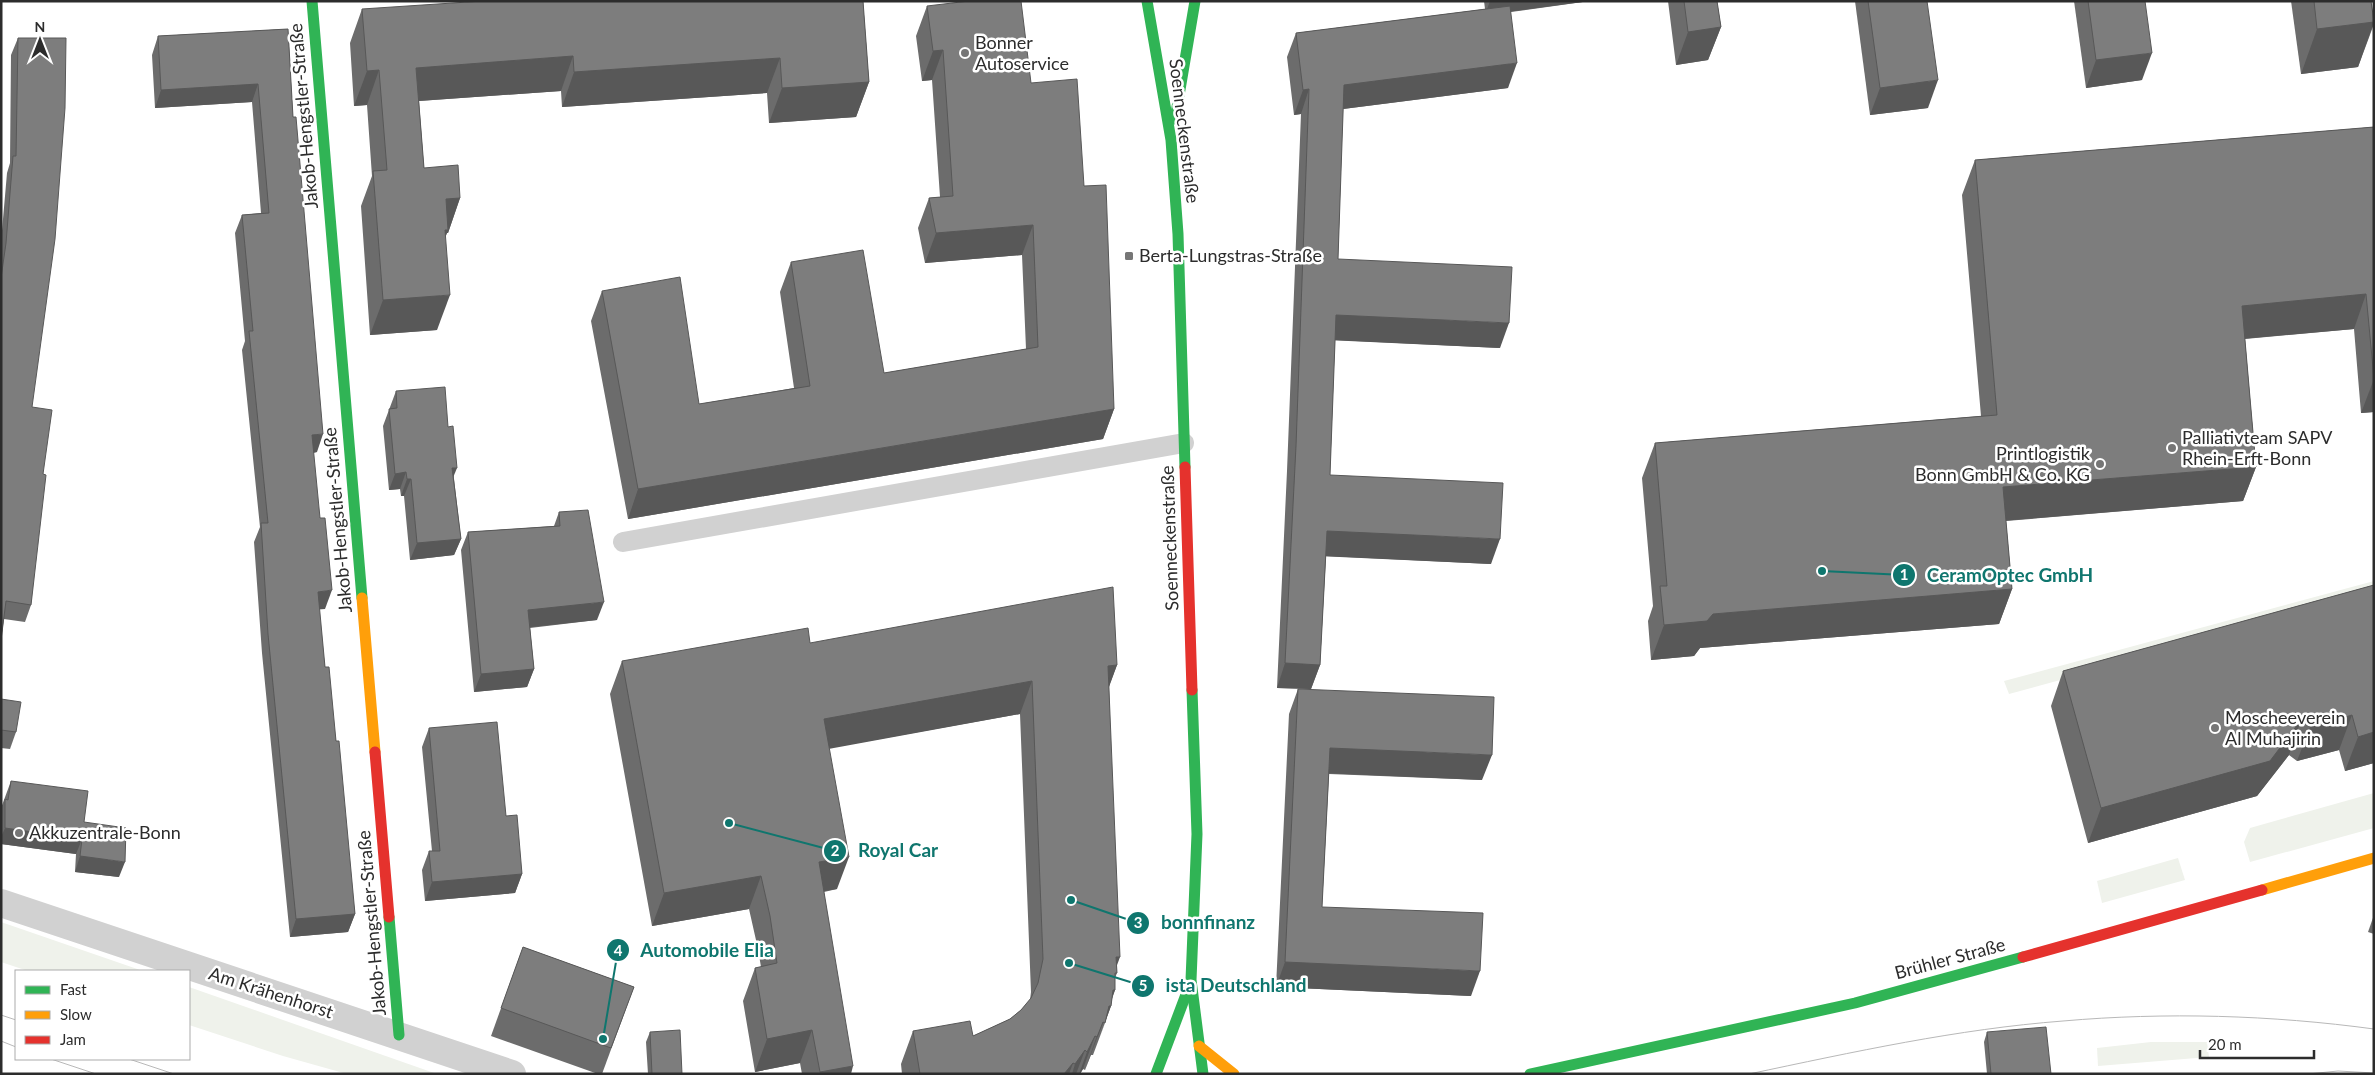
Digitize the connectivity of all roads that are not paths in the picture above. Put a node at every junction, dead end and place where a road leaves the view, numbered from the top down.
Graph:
1 (312, 1) edge
2 (1147, 1) edge
3 (1195, 1) edge
4 (1171, 140) junction
5 (1184, 443) junction
6 (623, 542) dead end
7 (2374, 858) edge
8 (1, 903) edge
9 (1191, 980) junction
10 (399, 1035) junction
11 (1199, 1046) junction
12 (512, 1074) edge
13 (1156, 1074) edge
14 (1203, 1074) edge
15 (1234, 1074) edge
16 (1530, 1074) edge

1 - 10 street, Jakob-Hengstler-Straße
2 - 4 street, Soenneckenstraße
3 - 4 street
4 - 5 street, Soenneckenstraße
5 - 6 lane
5 - 9 street, Soenneckenstraße
7 - 16 street, Brühler Straße
8 - 10 street, Am Krähenhorst
9 - 11 street, Soenneckenstraße
9 - 13 street
10 - 12 street, Am Krähenhorst
11 - 14 street, Soenneckenstraße
11 - 15 street

